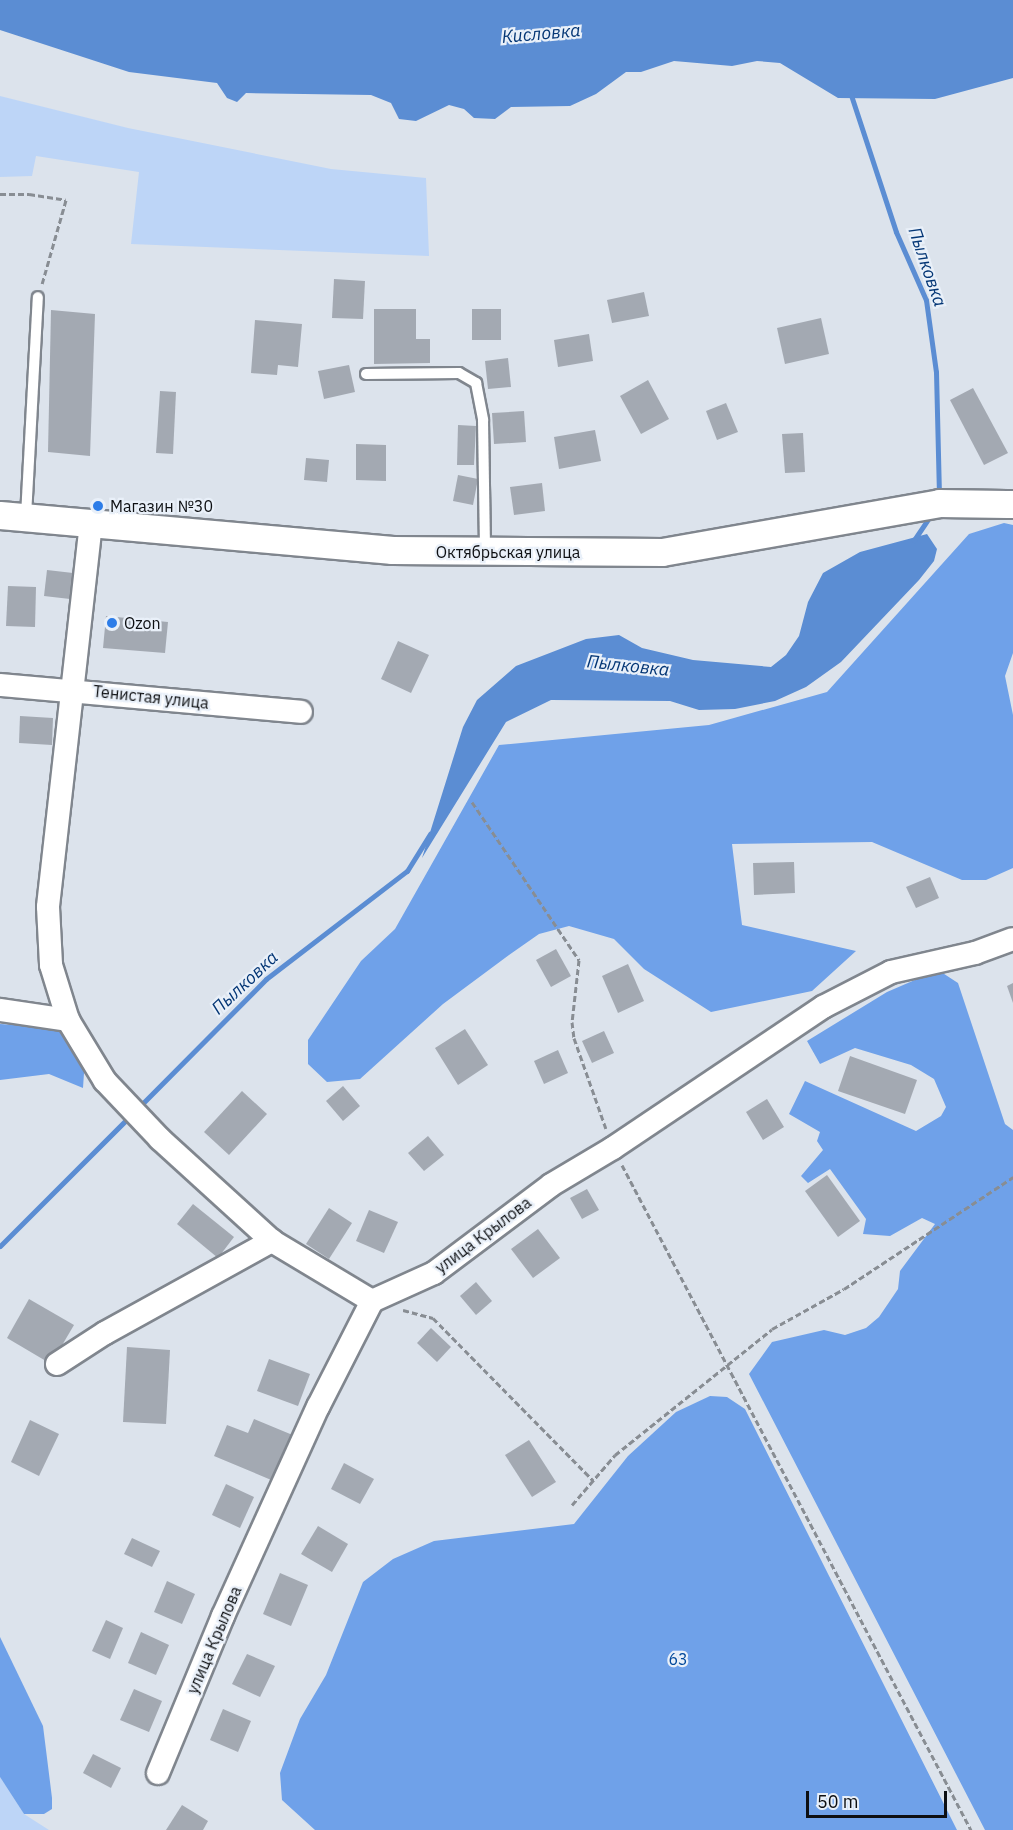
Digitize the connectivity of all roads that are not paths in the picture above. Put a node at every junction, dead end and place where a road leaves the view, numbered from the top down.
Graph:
1 (38, 297) road end
2 (366, 374) dead end
3 (1013, 504) edge
4 (13, 515) edge
5 (91, 523) junction
6 (485, 552) junction
7 (0, 685) edge
8 (74, 689) junction
9 (301, 712) dead end
10 (1013, 939) edge
11 (0, 1010) edge
12 (68, 1020) junction
13 (272, 1241) junction
14 (372, 1301) junction
15 (57, 1364) dead end
16 (158, 1773) dead end

1 - 4 lane
2 - 6 lane
3 - 6 street, Октябрьская улица
4 - 5 street, Октябрьская улица
5 - 6 street, Октябрьская улица
5 - 8 street
7 - 8 street, Тенистая улица
8 - 9 street, Тенистая улица
8 - 12 street
10 - 14 street, улица Крылова
11 - 12 street
12 - 13 street
13 - 14 street
13 - 15 street
14 - 16 street, улица Крылова

